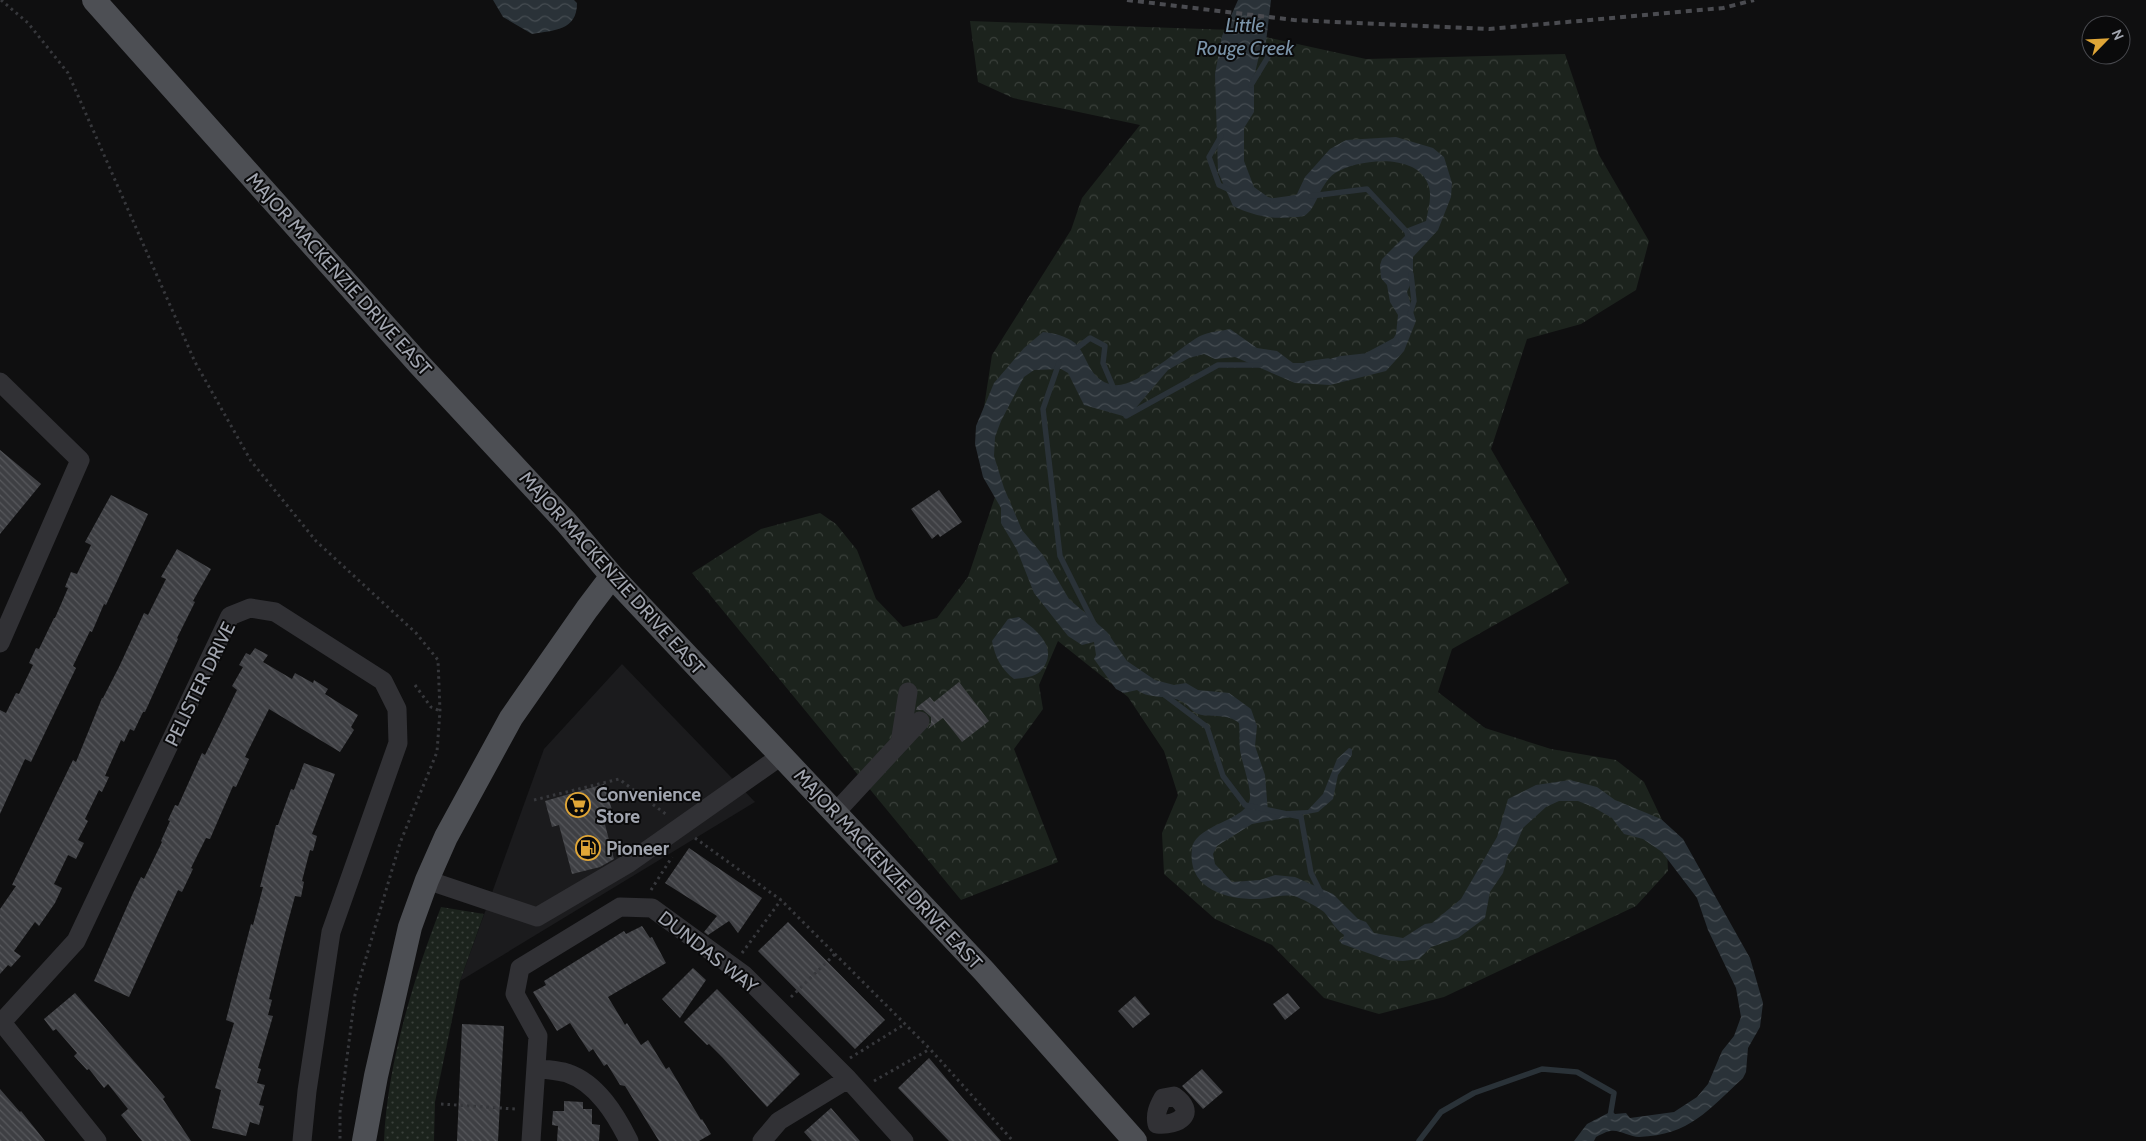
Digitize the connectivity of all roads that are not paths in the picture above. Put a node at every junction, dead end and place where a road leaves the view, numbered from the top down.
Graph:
1 (94, 0) edge
2 (0, 382) edge
3 (612, 576) junction
4 (0, 643) edge
5 (908, 692) dead end
6 (920, 721) dead end
7 (900, 743) junction
8 (781, 756) junction
9 (835, 813) junction
10 (427, 880) junction
11 (1, 1021) edge
12 (536, 1068) junction
13 (848, 1079) junction
14 (1158, 1124) dead end
15 (97, 1141) edge
16 (302, 1141) edge
17 (364, 1141) edge
18 (531, 1141) edge
19 (629, 1141) edge
20 (762, 1141) edge
21 (904, 1141) edge
22 (1135, 1141) edge
23 (1139, 1141) edge

1 - 3 main road, MAJOR MACKENZIE DRIVE EAST
2 - 4 street
3 - 8 main road, MAJOR MACKENZIE DRIVE EAST
3 - 10 main road
5 - 7 street
6 - 7 street
7 - 9 street
8 - 9 main road, MAJOR MACKENZIE DRIVE EAST
8 - 10 street
9 - 22 main road, MAJOR MACKENZIE DRIVE EAST
10 - 17 main road
11 - 15 street
11 - 16 street, PELISTER DRIVE
12 - 13 street, DUNDAS WAY
12 - 18 street, DUNDAS WAY
12 - 19 street
13 - 20 street
13 - 21 street, DUNDAS WAY
14 - 23 street

